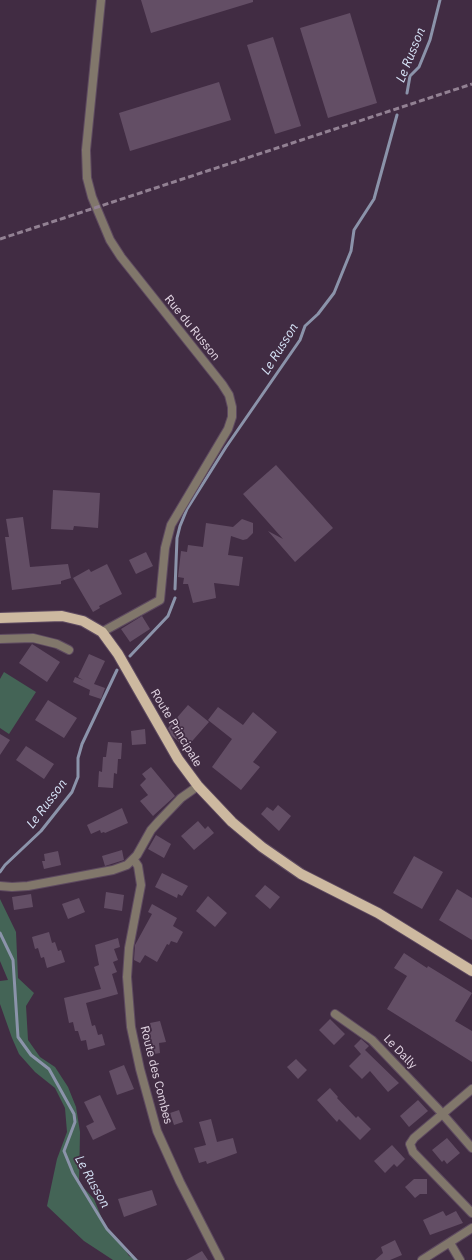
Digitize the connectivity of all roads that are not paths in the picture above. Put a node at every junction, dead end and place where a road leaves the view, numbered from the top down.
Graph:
1 (101, 0) edge
2 (0, 618) edge
3 (102, 632) junction
4 (0, 639) edge
5 (69, 650) dead end
6 (198, 786) junction
7 (134, 860) junction
8 (1, 886) edge
9 (472, 971) edge
10 (335, 1014) dead end
11 (472, 1089) edge
12 (442, 1114) junction
13 (472, 1148) edge
14 (472, 1213) edge
15 (472, 1228) edge
16 (450, 1243) junction
17 (220, 1260) edge
18 (422, 1260) edge
19 (460, 1260) edge

1 - 3 street, Rue du Russon
2 - 3 main road, Route Principale
3 - 6 main road, Route Principale
4 - 5 street
6 - 7 street
6 - 9 main road, Route Principale
7 - 8 street
7 - 17 street, Route des Combes
10 - 12 street, Le Dally
11 - 12 street
12 - 13 street, Le Dally
12 - 14 street
15 - 16 street
16 - 18 street
16 - 19 street

